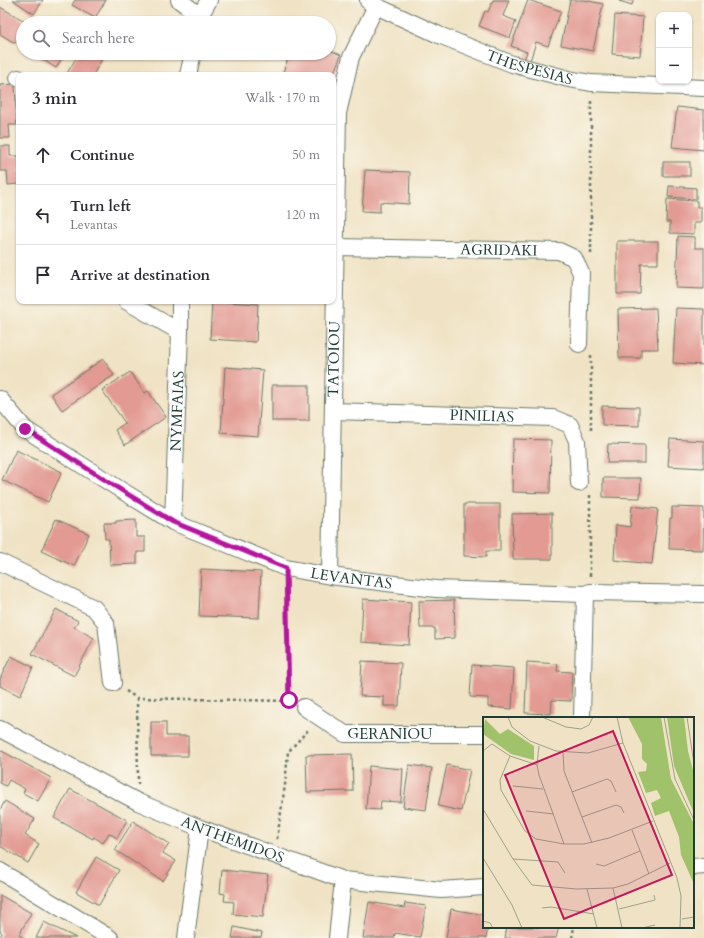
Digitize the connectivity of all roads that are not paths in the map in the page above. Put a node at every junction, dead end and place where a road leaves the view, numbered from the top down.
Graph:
1 (179, 0) edge
2 (209, 0) edge
3 (372, 3) edge
4 (195, 16) edge
5 (201, 16) edge
6 (191, 60) edge
7 (189, 72) edge
8 (704, 88) edge
9 (336, 202) edge
10 (336, 247) edge
11 (131, 304) edge
12 (180, 304) edge
13 (334, 304) edge
14 (180, 332) junction
15 (579, 344) dead end
16 (0, 399) edge
17 (333, 411) junction
18 (579, 483) dead end
19 (173, 522) junction
20 (0, 562) edge
21 (330, 576) junction
22 (585, 594) junction
23 (704, 594) edge
24 (113, 683) road end
25 (304, 707) road end
26 (582, 717) edge
27 (0, 729) edge
28 (483, 734) edge
29 (200, 828) junction
30 (704, 866) edge
31 (694, 867) edge
32 (0, 871) edge
33 (343, 880) junction
34 (483, 887) edge
35 (110, 938) edge
36 (186, 938) edge
37 (338, 938) edge

1 - 4 street
2 - 5 street
3 - 8 street, THESPESIAS
3 - 9 street, TATOIOU
6 - 7 street
10 - 15 street, AGRIDAKI
11 - 14 street
12 - 14 street, NYMFAIAS
13 - 17 street, TATOIOU
14 - 19 street, NYMFAIAS
16 - 19 street, LEVANTAS
17 - 18 street, PINILIAS
17 - 21 street, TATOIOU
19 - 21 street, LEVANTAS
20 - 24 street
21 - 22 street, LEVANTAS
22 - 23 street, LEVANTAS
22 - 26 street
25 - 28 street, GERANIOU
27 - 29 street, ANTHEMIDOS
29 - 33 street, ANTHEMIDOS
29 - 36 street
30 - 31 street
32 - 35 street
33 - 34 street, ANTHEMIDOS
33 - 37 street

